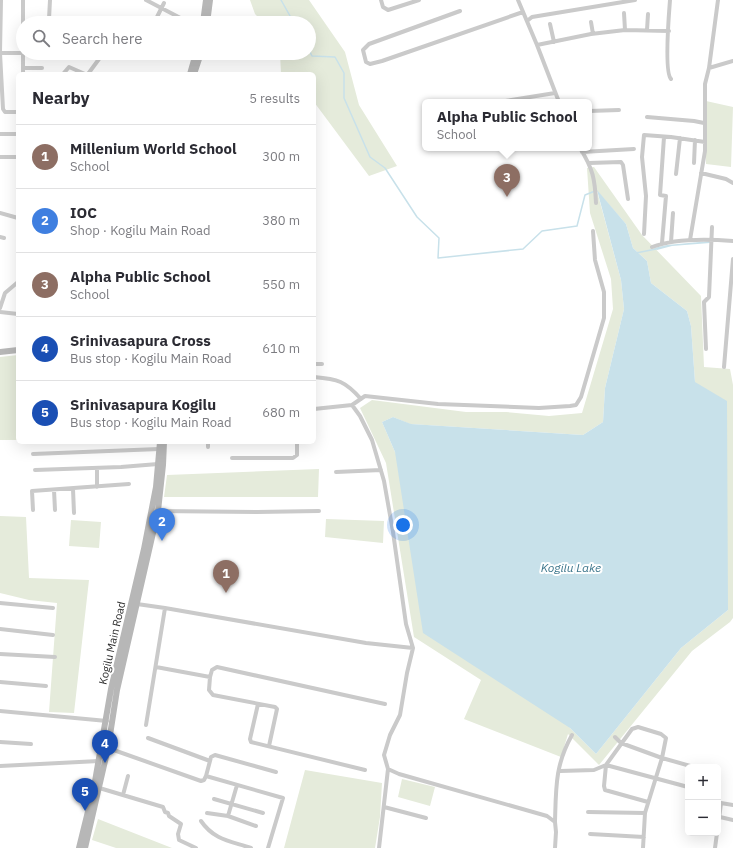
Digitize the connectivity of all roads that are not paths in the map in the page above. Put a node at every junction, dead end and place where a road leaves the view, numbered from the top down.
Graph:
1 (1, 0) edge
2 (23, 0) edge
3 (50, 0) edge
4 (146, 0) edge
5 (206, 0) edge
6 (210, 0) edge
7 (381, 0) edge
8 (419, 0) edge
9 (518, 0) edge
10 (635, 0) edge
11 (670, 0) edge
12 (718, 0) edge
13 (164, 3) dead end
14 (161, 8) junction
15 (460, 11) dead end
16 (523, 12) junction
17 (624, 12) dead end
18 (648, 14) dead end
19 (23, 16) edge
20 (49, 16) edge
21 (157, 16) edge
22 (176, 16) edge
23 (204, 16) edge
24 (208, 16) edge
25 (527, 21) junction
26 (591, 22) dead end
27 (550, 24) dead end
28 (625, 30) junction
29 (647, 30) junction
30 (668, 31) junction
31 (593, 34) junction
32 (554, 42) junction
33 (537, 45) junction
34 (0, 53) edge
35 (16, 53) edge
36 (23, 60) edge
37 (98, 60) edge
38 (194, 60) edge
39 (199, 60) edge
40 (733, 60) edge
41 (23, 68) junction
42 (42, 68) dead end
43 (709, 68) junction
44 (23, 72) edge
45 (65, 72) edge
46 (81, 72) edge
47 (90, 72) edge
48 (191, 72) edge
49 (195, 72) edge
50 (671, 79) dead end
51 (555, 93) junction
52 (518, 99) edge
53 (558, 99) edge
54 (618, 110) dead end
55 (592, 111) edge
56 (16, 112) edge
57 (647, 117) dead end
58 (704, 123) junction
59 (0, 134) edge
60 (16, 134) edge
61 (664, 137) junction
62 (680, 138) junction
63 (695, 140) junction
64 (705, 142) junction
65 (634, 149) dead end
66 (592, 150) edge
67 (582, 151) edge
68 (0, 157) edge
69 (16, 157) edge
70 (588, 163) junction
71 (694, 163) dead end
72 (701, 173) junction
73 (676, 174) dead end
74 (733, 183) edge
75 (628, 199) dead end
76 (596, 203) dead end
77 (0, 213) edge
78 (673, 213) dead end
79 (16, 217) edge
80 (712, 228) dead end
81 (593, 231) dead end
82 (644, 234) dead end
83 (690, 240) junction
84 (712, 240) junction
85 (733, 241) edge
86 (671, 242) junction
87 (662, 243) junction
88 (652, 247) dead end
89 (733, 259) edge
90 (16, 285) edge
91 (0, 308) edge
92 (0, 312) edge
93 (16, 314) edge
94 (706, 349) dead end
95 (16, 350) edge
96 (0, 352) edge
97 (316, 364) edge
98 (322, 364) dead end
99 (724, 367) dead end
100 (316, 377) edge
101 (361, 399) junction
102 (352, 405) junction
103 (316, 409) edge
104 (160, 444) edge
105 (164, 444) edge
106 (297, 444) edge
107 (159, 449) junction
108 (33, 454) dead end
109 (232, 458) dead end
110 (158, 464) junction
111 (97, 468) junction
112 (35, 470) dead end
113 (381, 470) junction
114 (336, 472) dead end
115 (129, 484) dead end
116 (97, 487) junction
117 (72, 489) junction
118 (54, 490) junction
119 (33, 510) dead end
120 (54, 510) dead end
121 (154, 511) junction
122 (319, 511) dead end
123 (74, 513) dead end
124 (0, 604) edge
125 (137, 604) junction
126 (52, 608) dead end
127 (165, 608) junction
128 (0, 630) edge
129 (53, 635) dead end
130 (413, 648) junction
131 (0, 654) edge
132 (55, 657) dead end
133 (156, 667) junction
134 (210, 677) junction
135 (0, 682) edge
136 (46, 686) dead end
137 (258, 704) junction
138 (385, 704) dead end
139 (0, 711) edge
140 (109, 722) junction
141 (146, 725) dead end
142 (572, 735) dead end
143 (615, 737) dead end
144 (148, 738) dead end
145 (0, 742) edge
146 (621, 743) junction
147 (31, 744) dead end
148 (269, 746) junction
149 (108, 748) junction
150 (662, 758) junction
151 (99, 760) junction
152 (210, 761) junction
153 (685, 764) edge
154 (606, 765) junction
155 (0, 766) edge
156 (388, 769) junction
157 (365, 770) dead end
158 (560, 771) dead end
159 (276, 772) dead end
160 (128, 776) dead end
161 (206, 776) junction
162 (655, 779) junction
163 (237, 785) junction
164 (685, 786) edge
165 (97, 788) junction
166 (123, 795) junction
167 (214, 799) dead end
168 (648, 802) junction
169 (721, 802) edge
170 (231, 804) junction
171 (733, 805) edge
172 (384, 807) junction
173 (588, 812) dead end
174 (207, 813) dead end
175 (264, 813) dead end
176 (645, 813) junction
177 (228, 816) junction
178 (721, 817) edge
179 (426, 818) dead end
180 (733, 820) edge
181 (201, 821) dead end
182 (555, 822) junction
183 (256, 826) dead end
184 (590, 834) dead end
185 (717, 836) edge
186 (644, 837) junction
187 (79, 848) edge
188 (85, 848) edge
189 (196, 848) edge
190 (251, 848) edge
191 (268, 848) edge
192 (378, 848) edge
193 (555, 848) edge
194 (643, 848) edge
195 (715, 848) edge

1 - 34 street
2 - 19 street
3 - 20 street
4 - 14 street
5 - 23 main road
6 - 24 main road
7 - 8 street
9 - 16 street
10 - 25 street
11 - 30 street
12 - 43 street
13 - 14 street
14 - 21 street
14 - 22 street
15 - 16 street
16 - 25 street
17 - 28 street
18 - 29 street
25 - 33 street
26 - 31 street
27 - 32 street
28 - 29 street
28 - 31 street
29 - 30 street
30 - 50 street
31 - 32 street
32 - 33 street
33 - 51 street
34 - 35 street
34 - 56 street
36 - 41 street
37 - 47 street
38 - 48 main road
39 - 49 main road
40 - 43 street
41 - 42 street
41 - 44 street
43 - 58 street
45 - 46 street
51 - 52 street
51 - 53 street
54 - 55 street
57 - 58 street
58 - 64 street
59 - 60 street
61 - 62 street
61 - 82 street
61 - 87 street
62 - 63 street
62 - 73 street
63 - 64 street
63 - 71 street
64 - 72 street
65 - 66 street
67 - 70 street
68 - 69 street
70 - 75 street
70 - 76 street
72 - 74 street
72 - 83 street
77 - 79 street
78 - 86 street
80 - 84 street
81 - 101 street
83 - 84 street
83 - 86 street
84 - 85 street
84 - 94 street
86 - 87 street
87 - 88 street
89 - 99 street
90 - 91 street
92 - 93 street
95 - 96 main road
97 - 98 street
100 - 101 street
101 - 102 street
102 - 103 street
102 - 113 street
104 - 107 main road, Kogilu Main Road
105 - 121 main road, Kogilu Main Road
106 - 109 street
107 - 108 street
107 - 110 main road, Kogilu Main Road
110 - 111 street
110 - 121 main road, Kogilu Main Road
111 - 112 street
111 - 116 street
113 - 114 street
113 - 130 street
115 - 116 street
116 - 117 street
117 - 118 street
117 - 123 street
118 - 119 street
118 - 120 street
121 - 122 street
121 - 125 main road, Kogilu Main Road
121 - 140 main road, Kogilu Main Road
124 - 126 street
125 - 127 street
125 - 140 main road, Kogilu Main Road
127 - 130 street
127 - 133 street
128 - 129 street
130 - 156 street
131 - 132 street
133 - 134 street
133 - 141 street
134 - 137 street
134 - 138 street
135 - 136 street
137 - 148 street
137 - 148 street
139 - 140 street
140 - 149 main road, Kogilu Main Road
140 - 151 main road, Kogilu Main Road
142 - 182 street
143 - 146 street
144 - 152 street
145 - 147 street
146 - 150 street
146 - 150 street
146 - 154 street
148 - 157 street
149 - 161 street
149 - 165 main road, Kogilu Main Road
150 - 153 street
150 - 162 street
151 - 155 street
151 - 165 main road, Kogilu Main Road
152 - 159 street
152 - 161 street
154 - 158 street
154 - 162 street
154 - 168 street
156 - 172 street
156 - 182 street
160 - 166 street
161 - 163 street
162 - 164 street
162 - 168 street
163 - 170 street
163 - 191 street
165 - 166 street
165 - 187 main road, Kogilu Main Road
165 - 188 main road, Kogilu Main Road
166 - 189 street
167 - 170 street
168 - 176 street
169 - 171 street
170 - 175 street
170 - 177 street
172 - 179 street
172 - 192 street
173 - 176 street
174 - 177 street
176 - 186 street
177 - 183 street
178 - 180 street
181 - 190 street
182 - 193 street
184 - 186 street
185 - 195 street
186 - 194 street

